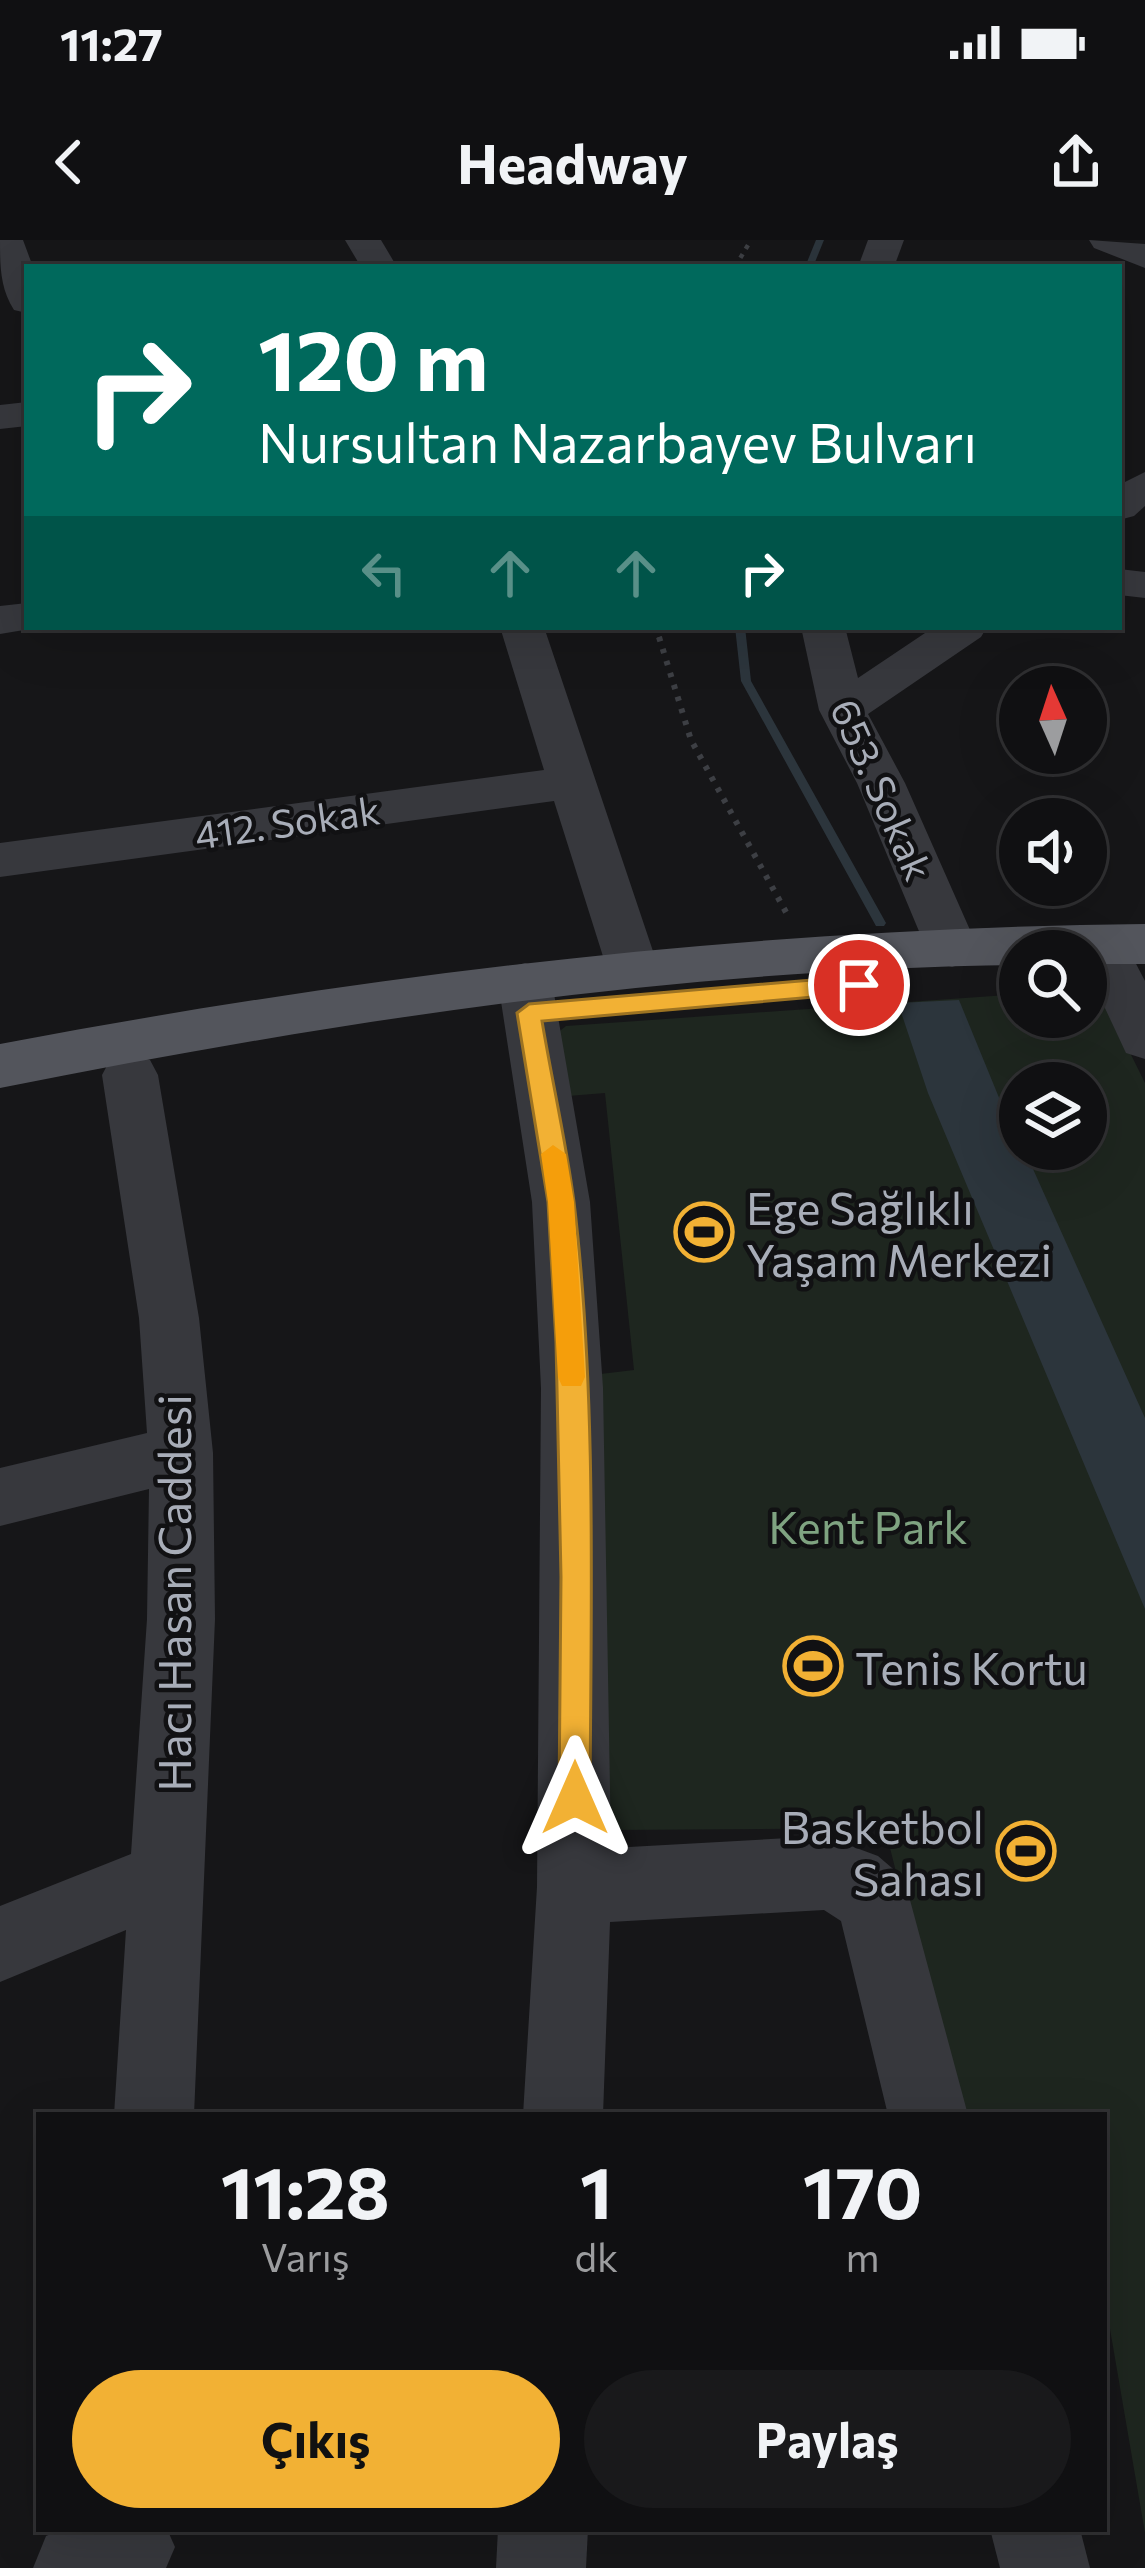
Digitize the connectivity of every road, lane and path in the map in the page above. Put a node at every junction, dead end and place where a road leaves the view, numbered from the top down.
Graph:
1 (5, 240) edge
2 (1107, 240) edge
3 (1145, 257) edge
4 (24, 294) edge
5 (1145, 484) edge
6 (1122, 504) edge
7 (523, 630) edge
8 (657, 630) edge
9 (825, 630) edge
10 (961, 630) edge
11 (842, 710) junction
12 (573, 782) junction
13 (0, 860) edge
14 (952, 948) junction
15 (810, 958) junction
16 (1120, 962) edge
17 (633, 970) junction
18 (999, 979) edge
19 (527, 998) junction
20 (1145, 1039) edge
21 (0, 1066) edge
22 (130, 1075) junction
23 (0, 1103) edge
24 (182, 1453) junction
25 (0, 1497) edge
26 (167, 1877) junction
27 (574, 1887) junction
28 (0, 1944) edge
29 (154, 2112) edge
30 (563, 2112) edge
31 (927, 2112) edge
32 (543, 2532) edge
33 (1036, 2532) edge
34 (542, 2568) edge
35 (1045, 2568) edge

1 - 4 street
2 - 3 street
5 - 6 street
7 - 12 street
8 - 15 path
9 - 11 street, 653. Sokak
10 - 11 street
11 - 14 street, 653. Sokak
12 - 13 street, 412. Sokak
12 - 17 street
14 - 15 main road
14 - 16 main road
15 - 17 main road
16 - 20 street
17 - 19 main road
18 - 19 main road
19 - 21 main road
19 - 22 main road
19 - 27 street
22 - 23 main road
22 - 24 street, Hacı Hasan Caddesi
24 - 25 street
24 - 26 street, Hacı Hasan Caddesi
26 - 28 street
26 - 29 street, Hacı Hasan Caddesi
27 - 30 street
27 - 31 street
32 - 34 street
33 - 35 street

